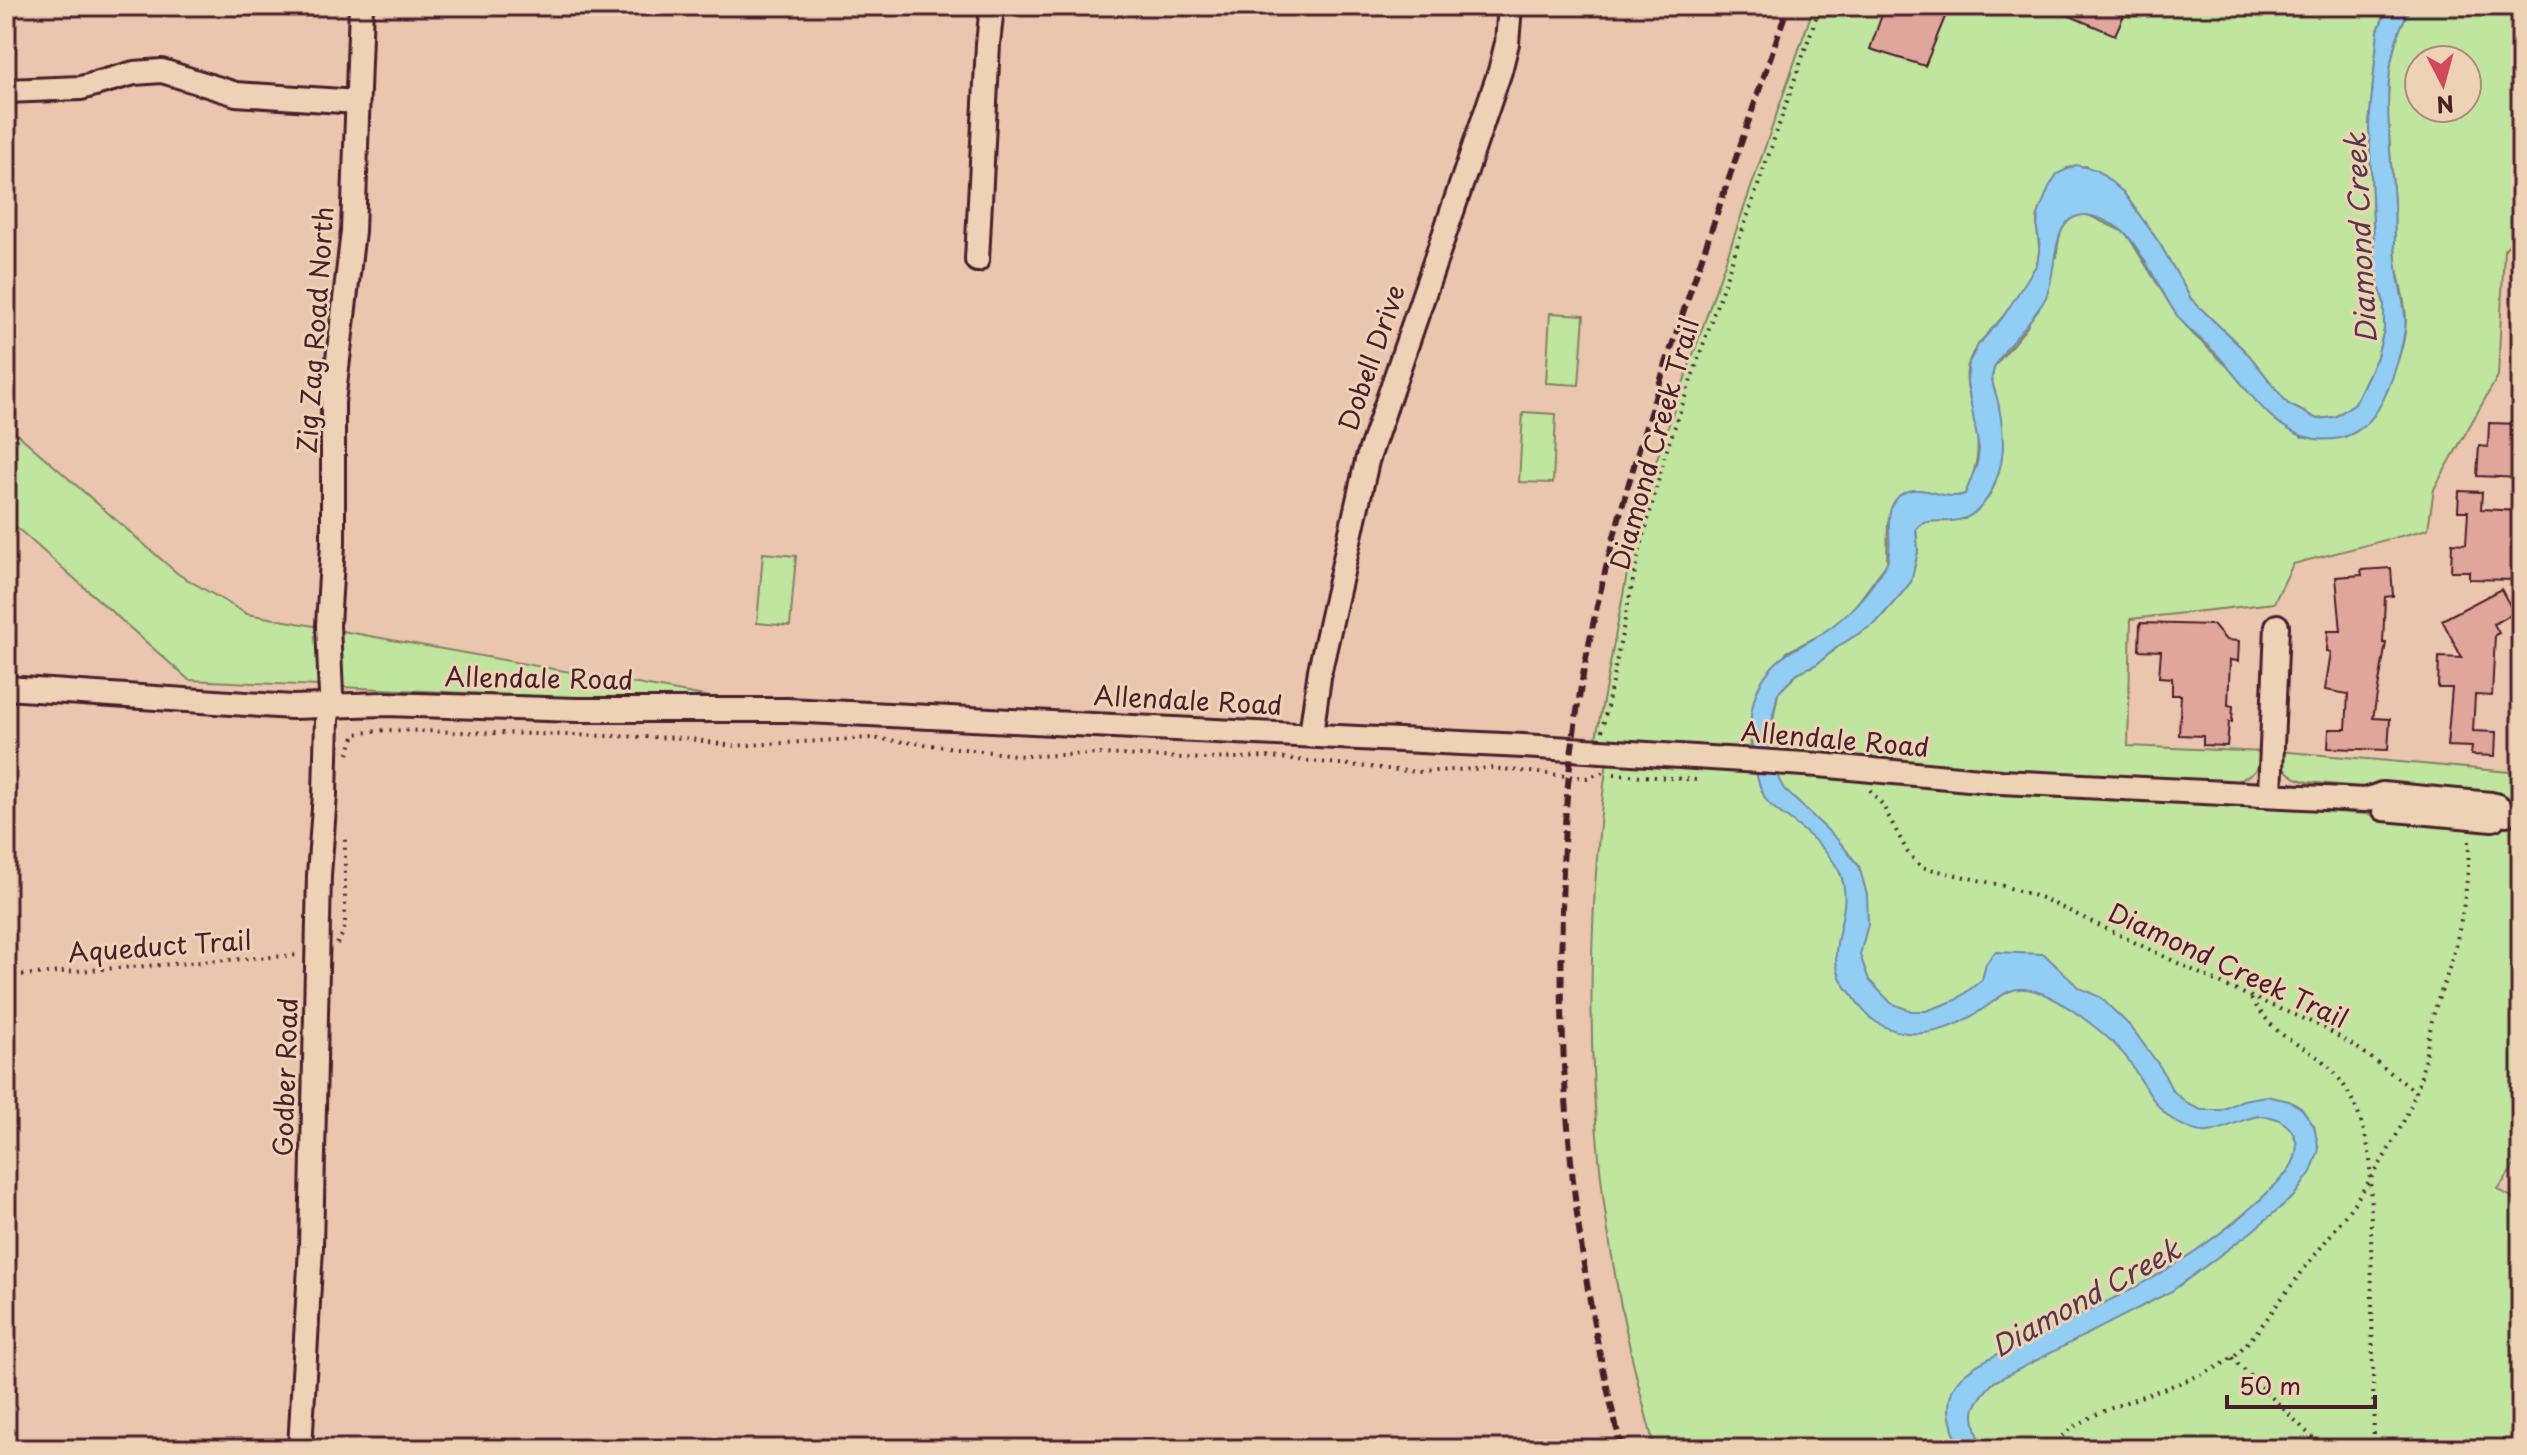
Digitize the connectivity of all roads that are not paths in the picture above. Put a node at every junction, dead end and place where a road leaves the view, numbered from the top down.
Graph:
1 (361, 6) edge
2 (992, 6) edge
3 (1510, 6) edge
4 (6, 91) edge
5 (357, 102) junction
6 (977, 260) dead end
7 (2277, 626) dead end
8 (6, 688) edge
9 (329, 706) junction
10 (1311, 735) junction
11 (2270, 794) junction
12 (2514, 815) edge
13 (300, 1449) edge

1 - 5 street, Zig Zag Road North
2 - 6 street
3 - 10 street, Dobell Drive
4 - 5 street
5 - 9 street, Zig Zag Road North
7 - 11 street
8 - 9 street, Allendale Road
9 - 10 street, Allendale Road
9 - 13 street, Godber Road
10 - 11 street, Allendale Road
11 - 12 street, Allendale Road

